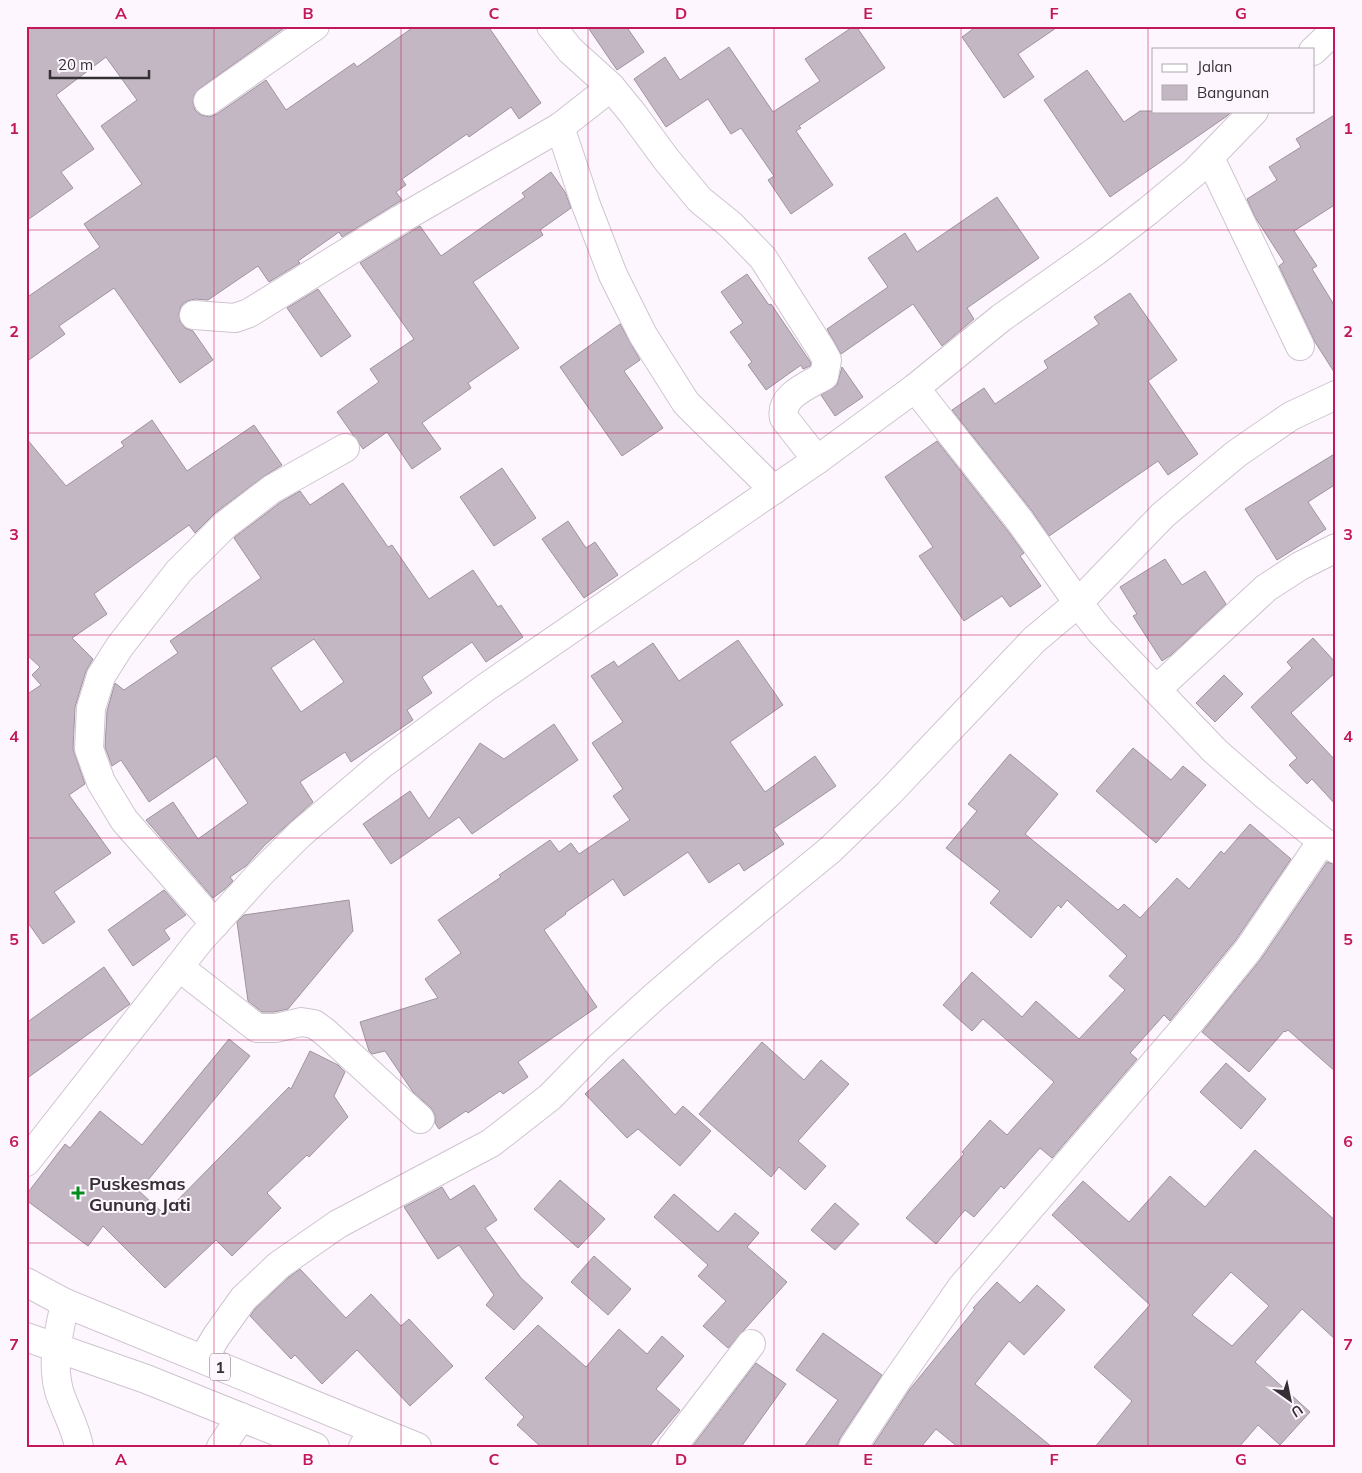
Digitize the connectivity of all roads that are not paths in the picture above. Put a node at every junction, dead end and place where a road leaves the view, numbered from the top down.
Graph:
1 (315, 26) edge
2 (551, 26) edge
3 (1336, 29) edge
4 (1314, 50) edge
5 (611, 87) junction
6 (208, 101) dead end
7 (1253, 112) edge
8 (560, 127) junction
9 (1210, 158) junction
10 (194, 315) dead end
11 (1300, 346) dead end
12 (915, 388) junction
13 (1336, 395) edge
14 (345, 448) dead end
15 (817, 460) junction
16 (774, 490) junction
17 (1336, 548) edge
18 (1071, 592) junction
19 (1157, 689) junction
20 (1329, 845) edge
21 (215, 924) junction
22 (179, 966) junction
23 (420, 1119) dead end
24 (26, 1162) edge
25 (26, 1282) edge
26 (65, 1303) junction
27 (26, 1337) edge
28 (751, 1344) dead end
29 (56, 1348) junction
30 (203, 1360) junction
31 (240, 1417) junction
32 (368, 1438) edge
33 (79, 1447) edge
34 (221, 1447) edge
35 (315, 1447) edge
36 (417, 1447) edge
37 (672, 1447) edge
38 (853, 1447) edge

1 - 6 main road
2 - 5 main road
3 - 4 main road
5 - 8 main road
5 - 15 main road
7 - 9 main road
8 - 10 main road
8 - 16 main road
9 - 11 main road
9 - 12 main road
12 - 15 main road
12 - 18 main road
13 - 18 main road
14 - 21 main road
15 - 16 main road
16 - 21 main road
17 - 19 main road
18 - 19 main road
18 - 30 main road
19 - 20 main road
20 - 38 main road
21 - 22 main road
22 - 23 main road
22 - 24 main road
25 - 26 main road, 1
26 - 29 main road
26 - 30 main road, 1
27 - 29 main road, 1
28 - 37 main road
29 - 31 main road, 1
29 - 33 main road
30 - 32 main road, 1
31 - 34 main road
31 - 35 main road, 1
32 - 36 main road, 1

